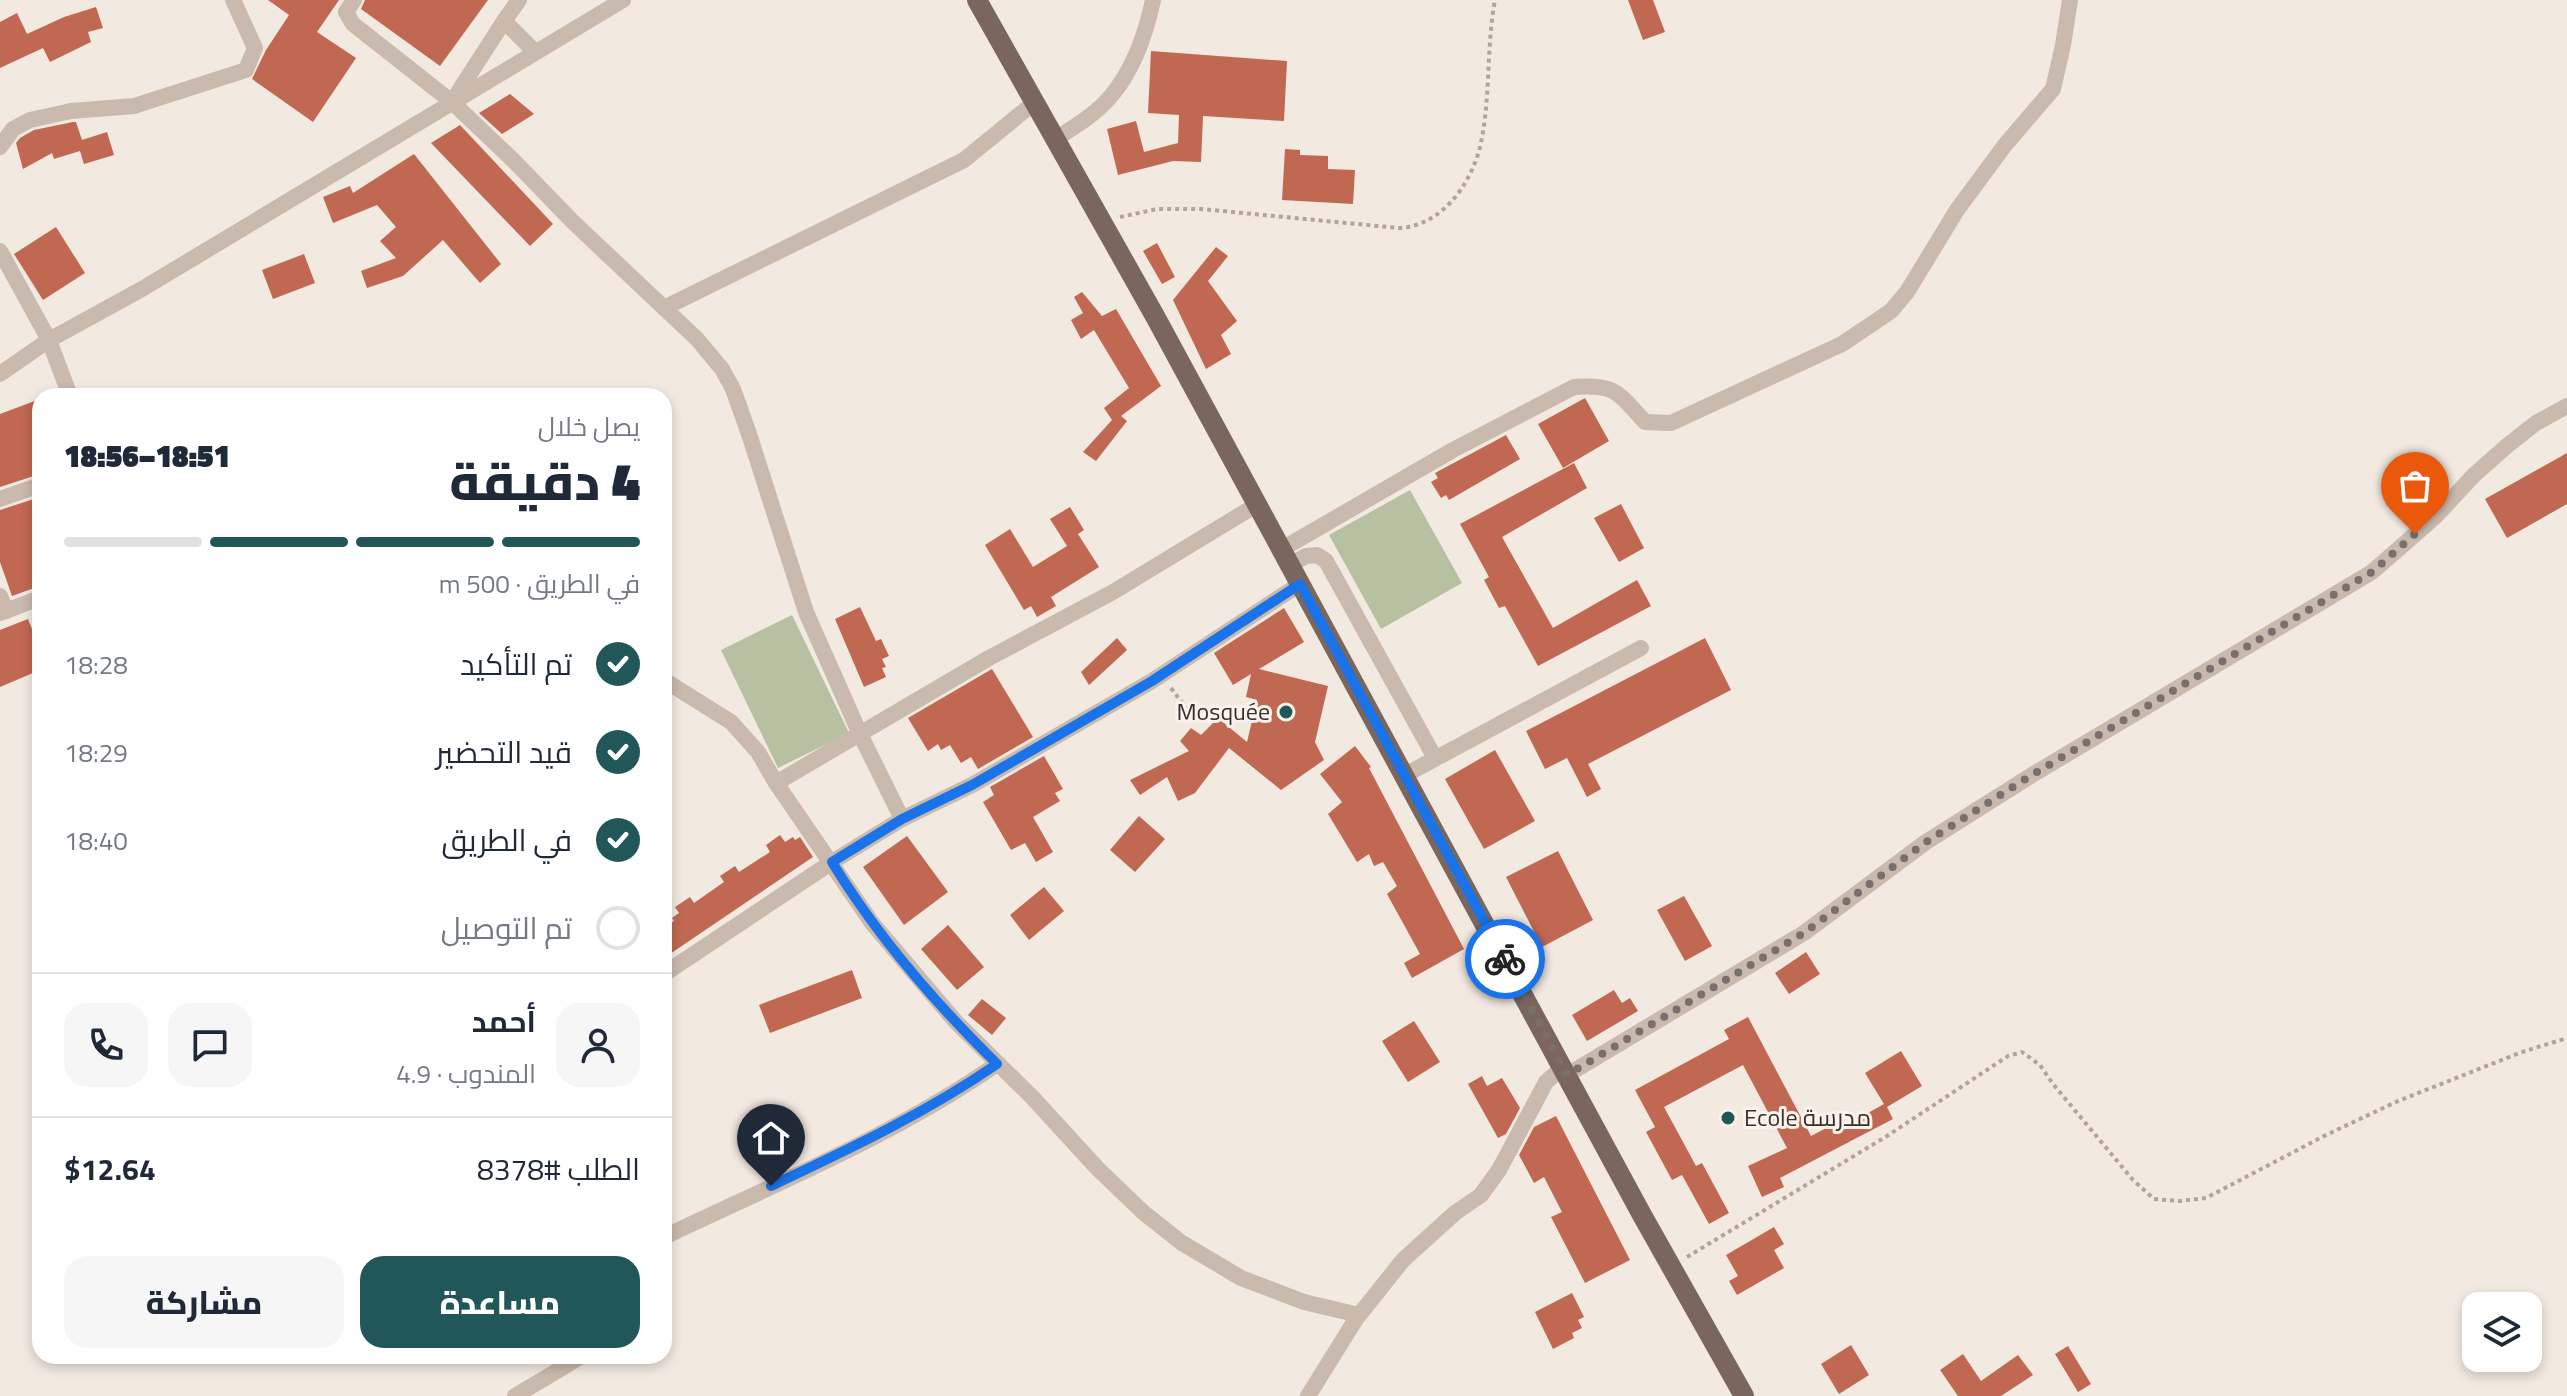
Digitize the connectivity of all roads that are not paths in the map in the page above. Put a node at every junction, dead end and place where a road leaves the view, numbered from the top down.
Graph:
1 (233, 0) edge
2 (354, 0) edge
3 (519, 0) edge
4 (623, 0) edge
5 (977, 0) edge
6 (1153, 0) edge
7 (2070, 0) edge
8 (504, 21) junction
9 (535, 52) junction
10 (452, 102) junction
11 (1035, 102) junction
12 (1057, 138) junction
13 (0, 147) edge
14 (0, 251) edge
15 (664, 308) junction
16 (49, 340) junction
17 (0, 374) edge
18 (67, 388) edge
19 (2567, 406) edge
20 (32, 488) edge
21 (0, 499) edge
22 (1258, 504) junction
23 (1286, 557) junction
24 (1300, 584) junction
25 (32, 600) edge
26 (2, 607) edge
27 (1641, 648) dead end
28 (672, 685) edge
29 (860, 734) junction
30 (1435, 758) junction
31 (1405, 775) junction
32 (776, 783) junction
33 (902, 819) junction
34 (832, 862) junction
35 (672, 969) edge
36 (997, 1064) junction
37 (1565, 1071) junction
38 (672, 1233) edge
39 (1359, 1315) junction
40 (569, 1364) edge
41 (515, 1396) edge
42 (1308, 1396) edge
43 (1744, 1396) edge

1 - 13 street
2 - 10 street
3 - 8 street
4 - 9 street
5 - 11 main road
6 - 12 street
7 - 23 street
8 - 9 street
8 - 10 street
9 - 10 street
10 - 15 street
10 - 16 street
11 - 12 main road
11 - 15 street
12 - 22 main road
14 - 16 street
15 - 29 street
16 - 17 street
16 - 18 street
19 - 37 street
20 - 21 street
22 - 23 main road
22 - 29 street
23 - 24 main road
23 - 30 street
24 - 31 main road
24 - 33 street
25 - 26 street
27 - 30 street
28 - 32 street
29 - 32 street
29 - 33 street
30 - 31 street
31 - 37 main road
32 - 34 street
33 - 34 street
34 - 35 street
34 - 36 street
36 - 38 street
36 - 39 street
37 - 39 street
37 - 43 main road
39 - 42 street
40 - 41 street

